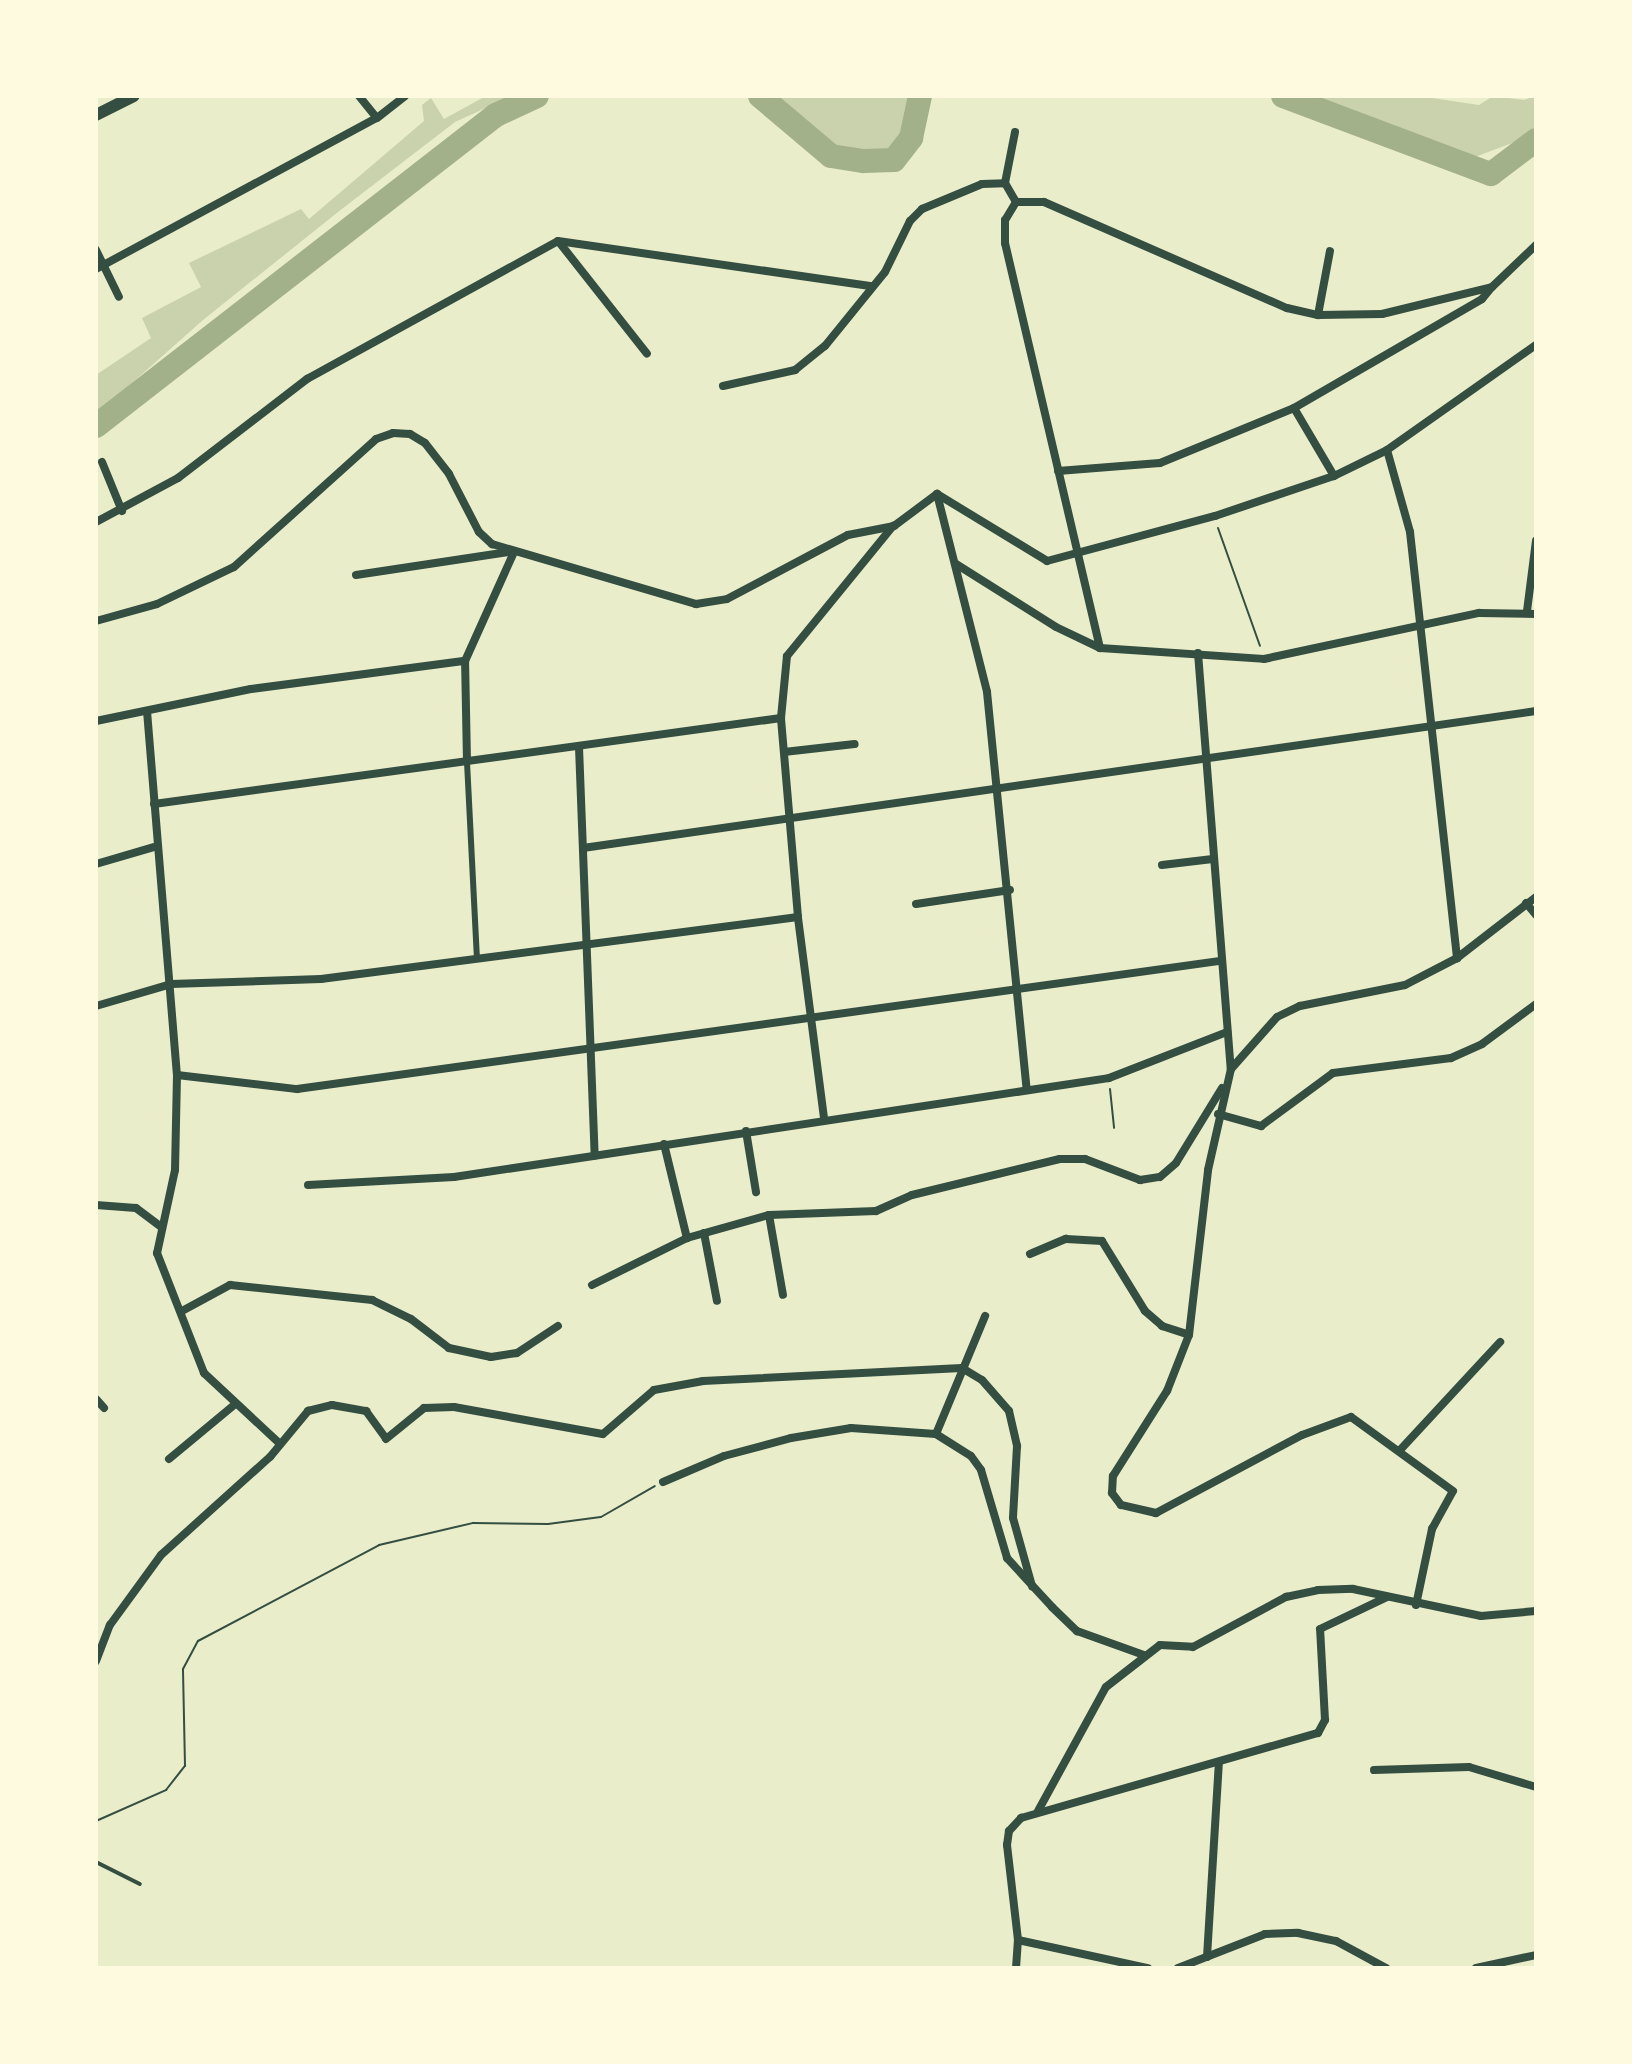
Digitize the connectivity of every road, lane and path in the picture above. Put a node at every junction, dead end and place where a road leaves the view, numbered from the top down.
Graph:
1 (134, 96) edge
2 (359, 96) edge
3 (405, 96) edge
4 (96, 115) edge
5 (377, 118) junction
6 (1015, 132) dead end
7 (1005, 183) junction
8 (1016, 202) junction
9 (558, 241) junction
10 (1536, 245) edge
11 (96, 250) edge
12 (1330, 251) dead end
13 (100, 267) edge
14 (872, 286) junction
15 (1492, 287) junction
16 (119, 297) dead end
17 (1318, 315) junction
18 (1536, 345) edge
19 (647, 354) dead end
20 (723, 386) dead end
21 (1294, 408) junction
22 (1387, 450) junction
23 (102, 462) dead end
24 (1058, 471) junction
25 (1334, 476) junction
26 (937, 494) junction
27 (122, 511) junction
28 (1215, 516) junction
29 (96, 522) edge
30 (894, 526) junction
31 (1536, 541) edge
32 (511, 553) junction
33 (1080, 555) junction
34 (956, 564) junction
35 (356, 575) dead end
36 (1531, 613) edge
37 (96, 621) edge
38 (1420, 628) junction
39 (1100, 648) junction
40 (1198, 653) junction
41 (1264, 659) junction
42 (465, 661) junction
43 (147, 711) junction
44 (1536, 711) edge
45 (781, 718) junction
46 (96, 721) edge
47 (1429, 726) junction
48 (855, 744) dead end
49 (579, 747) junction
50 (784, 752) junction
51 (1210, 761) junction
52 (467, 762) junction
53 (1001, 790) junction
54 (154, 804) junction
55 (791, 819) junction
56 (154, 847) junction
57 (583, 848) junction
58 (1213, 859) junction
59 (96, 864) edge
60 (1162, 865) dead end
61 (1010, 890) junction
62 (1536, 897) edge
63 (1526, 903) junction
64 (916, 904) dead end
65 (1536, 915) edge
66 (798, 917) junction
67 (585, 947) junction
68 (477, 958) junction
69 (1457, 958) junction
70 (1220, 961) junction
71 (171, 984) junction
72 (1019, 991) junction
73 (1536, 1004) edge
74 (96, 1006) edge
75 (810, 1020) junction
76 (1227, 1032) junction
77 (593, 1047) junction
78 (1231, 1069) junction
79 (177, 1075) junction
80 (1109, 1078) junction
81 (1225, 1084) junction
82 (1027, 1090) junction
83 (1218, 1114) junction
84 (824, 1118) junction
85 (1114, 1128) dead end
86 (746, 1131) junction
87 (664, 1144) junction
88 (595, 1156) junction
89 (308, 1185) dead end
90 (756, 1192) dead end
91 (96, 1205) edge
92 (769, 1215) junction
93 (160, 1226) junction
94 (704, 1233) junction
95 (687, 1238) junction
96 (1030, 1254) dead end
97 (592, 1285) dead end
98 (783, 1295) dead end
99 (717, 1301) dead end
100 (182, 1311) junction
101 (985, 1316) dead end
102 (558, 1326) dead end
103 (1189, 1335) junction
104 (1500, 1342) dead end
105 (962, 1368) junction
106 (96, 1399) edge
107 (234, 1405) junction
108 (104, 1408) dead end
109 (936, 1434) junction
110 (278, 1442) junction
111 (1401, 1449) junction
112 (169, 1459) dead end
113 (663, 1482) joint
114 (1032, 1586) junction
115 (1387, 1597) junction
116 (1416, 1605) junction
117 (1536, 1611) edge
118 (1144, 1655) junction
119 (96, 1661) edge
120 (1219, 1762) junction
121 (1374, 1770) dead end
122 (1536, 1787) edge
123 (1037, 1811) junction
124 (96, 1821) edge
125 (96, 1862) edge
126 (140, 1884) dead end
127 (1018, 1940) junction
128 (1536, 1955) edge
129 (1207, 1957) junction
130 (1016, 1968) edge
131 (1148, 1968) edge
132 (1178, 1968) edge
133 (1386, 1968) edge
134 (1476, 1968) edge

1 - 4 main road
2 - 5 street
3 - 5 street
5 - 13 street
6 - 7 street
7 - 8 street
7 - 14 street
8 - 17 street
8 - 24 street
9 - 14 street
9 - 19 street
9 - 27 street
10 - 15 street
11 - 13 street
12 - 17 street
13 - 16 street
14 - 20 street
15 - 17 street
15 - 21 street
18 - 22 street
21 - 24 street
21 - 25 street
22 - 25 street
22 - 38 street
23 - 27 street
24 - 33 street
25 - 28 street
26 - 30 street
26 - 33 street
26 - 34 street
27 - 29 street
28 - 33 street
28 - 41 path
30 - 32 street
30 - 45 street
31 - 36 street
32 - 35 street
32 - 37 street
32 - 42 street
33 - 39 street
34 - 39 street
34 - 53 street
36 - 38 street
38 - 41 street
38 - 47 street
39 - 40 street
40 - 41 street
40 - 51 street
42 - 43 street
42 - 52 street
43 - 46 street
43 - 54 street
44 - 47 street
45 - 49 street
45 - 50 street
47 - 51 street
47 - 69 street
48 - 50 street
49 - 52 street
49 - 57 street
50 - 55 street
51 - 53 street
51 - 58 street
52 - 54 street
52 - 68 street
53 - 55 street
53 - 61 street
54 - 56 street
55 - 57 street
55 - 66 street
56 - 59 street
56 - 71 street
57 - 67 street
58 - 60 street
58 - 70 street
61 - 64 street
61 - 72 street
62 - 63 street
63 - 65 street
63 - 69 street
66 - 67 street
66 - 75 street
67 - 68 street
67 - 77 street
68 - 71 street
69 - 78 street
70 - 72 street
70 - 76 street
71 - 74 street
71 - 79 street
72 - 75 street
72 - 82 street
73 - 83 street
75 - 77 street
75 - 84 street
76 - 78 street
76 - 80 street
77 - 79 street
77 - 88 street
78 - 81 street
79 - 93 street
80 - 82 street
80 - 85 path
81 - 83 street
81 - 92 street
82 - 84 street
83 - 103 street
84 - 86 street
86 - 87 street
86 - 90 street
87 - 88 street
87 - 95 street
88 - 89 street
91 - 93 street
92 - 94 street
92 - 98 street
93 - 100 street
94 - 95 street
94 - 99 street
95 - 97 street
96 - 103 street
100 - 102 street
100 - 107 street
101 - 105 street
103 - 111 street
104 - 111 street
105 - 109 street
105 - 110 street
105 - 114 street
106 - 108 street
107 - 110 street
107 - 112 street
109 - 113 street
109 - 114 street
110 - 119 street
111 - 116 street
113 - 124 path
114 - 118 street
115 - 116 street
115 - 118 street
115 - 120 street
116 - 117 street
118 - 123 street
120 - 123 street
120 - 129 street
121 - 122 street
123 - 127 street
125 - 126 lane
127 - 130 street
127 - 131 street
128 - 134 street
129 - 132 street
129 - 133 street

